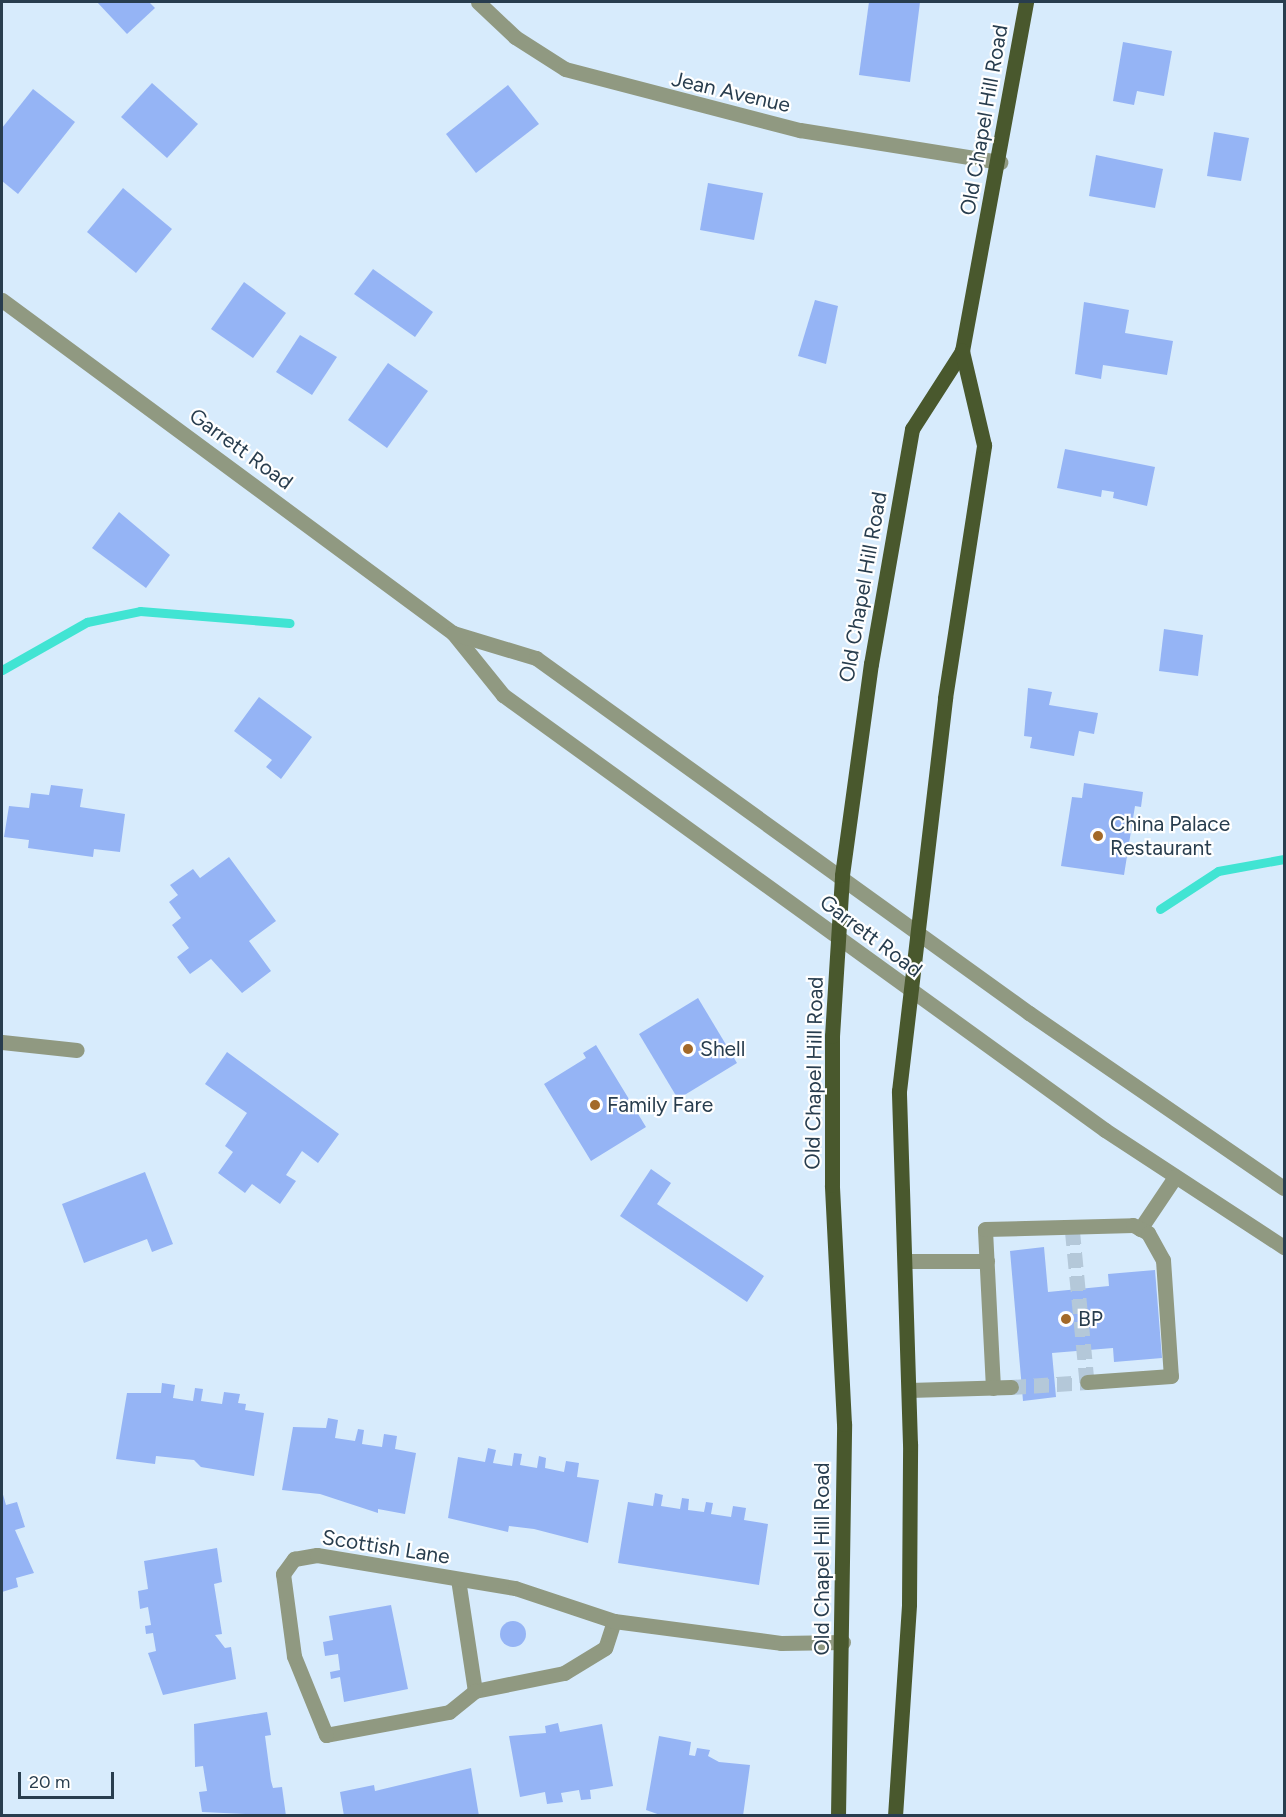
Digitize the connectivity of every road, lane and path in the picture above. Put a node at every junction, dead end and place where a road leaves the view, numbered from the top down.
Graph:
1 (478, 2) edge
2 (1026, 2) edge
3 (1000, 162) junction
4 (2, 300) edge
5 (962, 351) junction
6 (453, 633) junction
7 (842, 875) junction
8 (916, 929) junction
9 (838, 937) junction
10 (912, 992) junction
11 (2, 1042) edge
12 (77, 1050) dead end
13 (1175, 1177) junction
14 (1284, 1188) edge
15 (1140, 1229) junction
16 (1284, 1247) edge
17 (908, 1261) junction
18 (987, 1261) junction
19 (1087, 1382) dead end
20 (1011, 1387) tunnel mouth
21 (993, 1388) junction
22 (909, 1390) junction
23 (458, 1579) junction
24 (614, 1621) junction
25 (843, 1642) junction
26 (475, 1691) junction
27 (838, 1815) edge
28 (895, 1815) edge

1 - 3 street, Jean Avenue
2 - 3 main road, Old Chapel Hill Road
3 - 5 main road, Old Chapel Hill Road
4 - 6 street, Garrett Road
5 - 7 main road, Old Chapel Hill Road
5 - 8 main road, Old Chapel Hill Road
6 - 7 street, Garrett Road
6 - 9 street, Garrett Road
7 - 8 street, Garrett Road
7 - 9 main road, Old Chapel Hill Road
8 - 10 main road, Old Chapel Hill Road
8 - 14 street, Garrett Road
9 - 10 street, Garrett Road
9 - 25 main road, Old Chapel Hill Road
10 - 13 street, Garrett Road
10 - 17 main road, Old Chapel Hill Road
11 - 12 street
13 - 15 street
13 - 16 street, Garrett Road
15 - 18 street
15 - 19 street
17 - 18 street
17 - 22 main road, Old Chapel Hill Road
18 - 21 street
20 - 21 street
21 - 22 street
22 - 28 main road, Old Chapel Hill Road
23 - 24 street, Scottish Lane
23 - 26 street, Scottish Lane
23 - 26 street, Scottish Lane
24 - 25 street, Scottish Lane
24 - 26 street, Scottish Lane
25 - 27 main road, Old Chapel Hill Road

